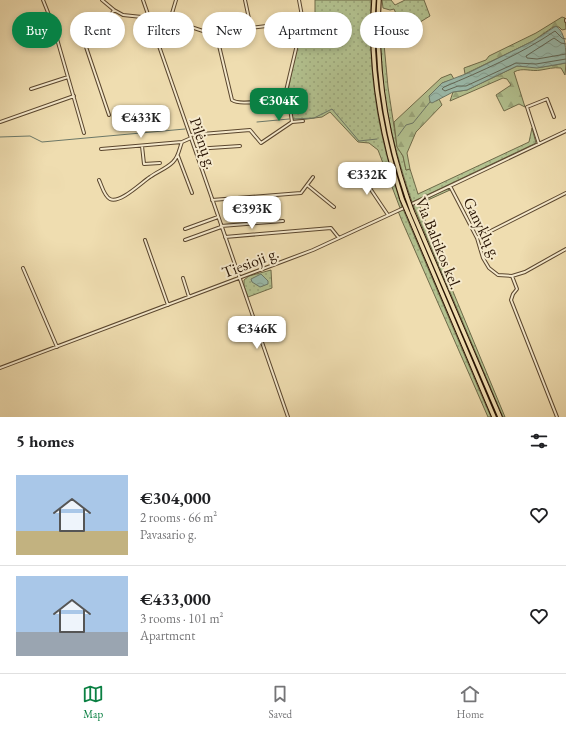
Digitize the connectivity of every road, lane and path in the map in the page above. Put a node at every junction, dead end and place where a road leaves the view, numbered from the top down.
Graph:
1 (43, 0) edge
2 (102, 0) edge
3 (143, 0) edge
4 (176, 0) edge
5 (245, 0) edge
6 (299, 0) edge
7 (374, 0) edge
8 (379, 0) edge
9 (378, 8) junction
10 (114, 10) junction
11 (147, 12) edge
12 (172, 12) edge
13 (248, 12) edge
14 (301, 12) edge
15 (378, 12) edge
16 (382, 12) edge
17 (133, 16) edge
18 (160, 48) edge
19 (220, 48) edge
20 (296, 48) edge
21 (379, 48) edge
22 (68, 76) junction
23 (31, 89) dead end
24 (286, 91) junction
25 (74, 96) junction
26 (109, 115) dead end
27 (554, 118) dead end
28 (303, 120) dead end
29 (0, 122) edge
30 (292, 122) junction
31 (566, 131) edge
32 (84, 133) dead end
33 (190, 137) junction
34 (182, 142) junction
35 (538, 144) junction
36 (142, 146) junction
37 (240, 146) dead end
38 (101, 149) dead end
39 (195, 150) junction
40 (178, 156) junction
41 (160, 163) dead end
42 (357, 169) dead end
43 (313, 178) dead end
44 (99, 180) dead end
45 (307, 185) junction
46 (450, 186) junction
47 (566, 192) edge
48 (192, 193) dead end
49 (212, 200) junction
50 (334, 207) dead end
51 (388, 215) junction
52 (218, 217) junction
53 (283, 221) dead end
54 (221, 227) junction
55 (185, 229) dead end
56 (225, 236) junction
57 (339, 238) junction
58 (476, 238) junction
59 (145, 240) dead end
60 (185, 240) dead end
61 (566, 249) edge
62 (23, 268) dead end
63 (512, 276) junction
64 (183, 278) dead end
65 (240, 278) junction
66 (190, 297) junction
67 (168, 305) junction
68 (57, 347) junction
69 (0, 368) edge
70 (288, 417) edge
71 (494, 417) edge
72 (500, 417) edge
73 (557, 417) edge

1 - 22 street
2 - 10 street
3 - 11 street, Pilėnų g.
4 - 12 street
5 - 13 street
6 - 14 street
7 - 71 highway, Via Baltikos kel., bridge
8 - 9 highway, Via Baltikos kel.
9 - 15 highway, Via Baltikos kel.
9 - 16 highway
10 - 17 street
10 - 26 street
18 - 33 street, Pilėnų g.
19 - 24 street
20 - 24 street
21 - 72 highway, Via Baltikos kel., bridge
22 - 23 street
22 - 25 street
24 - 30 street
25 - 29 street
25 - 32 street
27 - 35 street
28 - 30 street
30 - 33 street
31 - 35 street, Tiesioji g.
33 - 34 street
33 - 39 street, Pilėnų g.
34 - 36 street
34 - 40 street
35 - 46 street, Tiesioji g.
36 - 38 street
36 - 41 street
37 - 39 street
39 - 49 street, Pilėnų g.
40 - 44 street
40 - 48 street
42 - 51 street
43 - 45 street
45 - 49 street
45 - 50 street
46 - 51 street, Tiesioji g.
46 - 58 street, Ganyklų g.
47 - 58 street
49 - 52 street, Pilėnų g.
51 - 57 street, Tiesioji g.
52 - 54 street, Pilėnų g.
52 - 55 street
53 - 54 street
54 - 56 street, Pilėnų g.
54 - 60 street
56 - 57 street
56 - 65 street, Pilėnų g.
57 - 65 street, Tiesioji g.
58 - 63 street, Ganyklų g.
59 - 67 street
61 - 63 street, Ganyklų g.
62 - 68 street
63 - 73 street
64 - 66 street
65 - 66 street, Tiesioji g.
65 - 70 street, Pilėnų g.
66 - 67 street, Tiesioji g.
67 - 68 street, Tiesioji g.
68 - 69 street, Tiesioji g.

